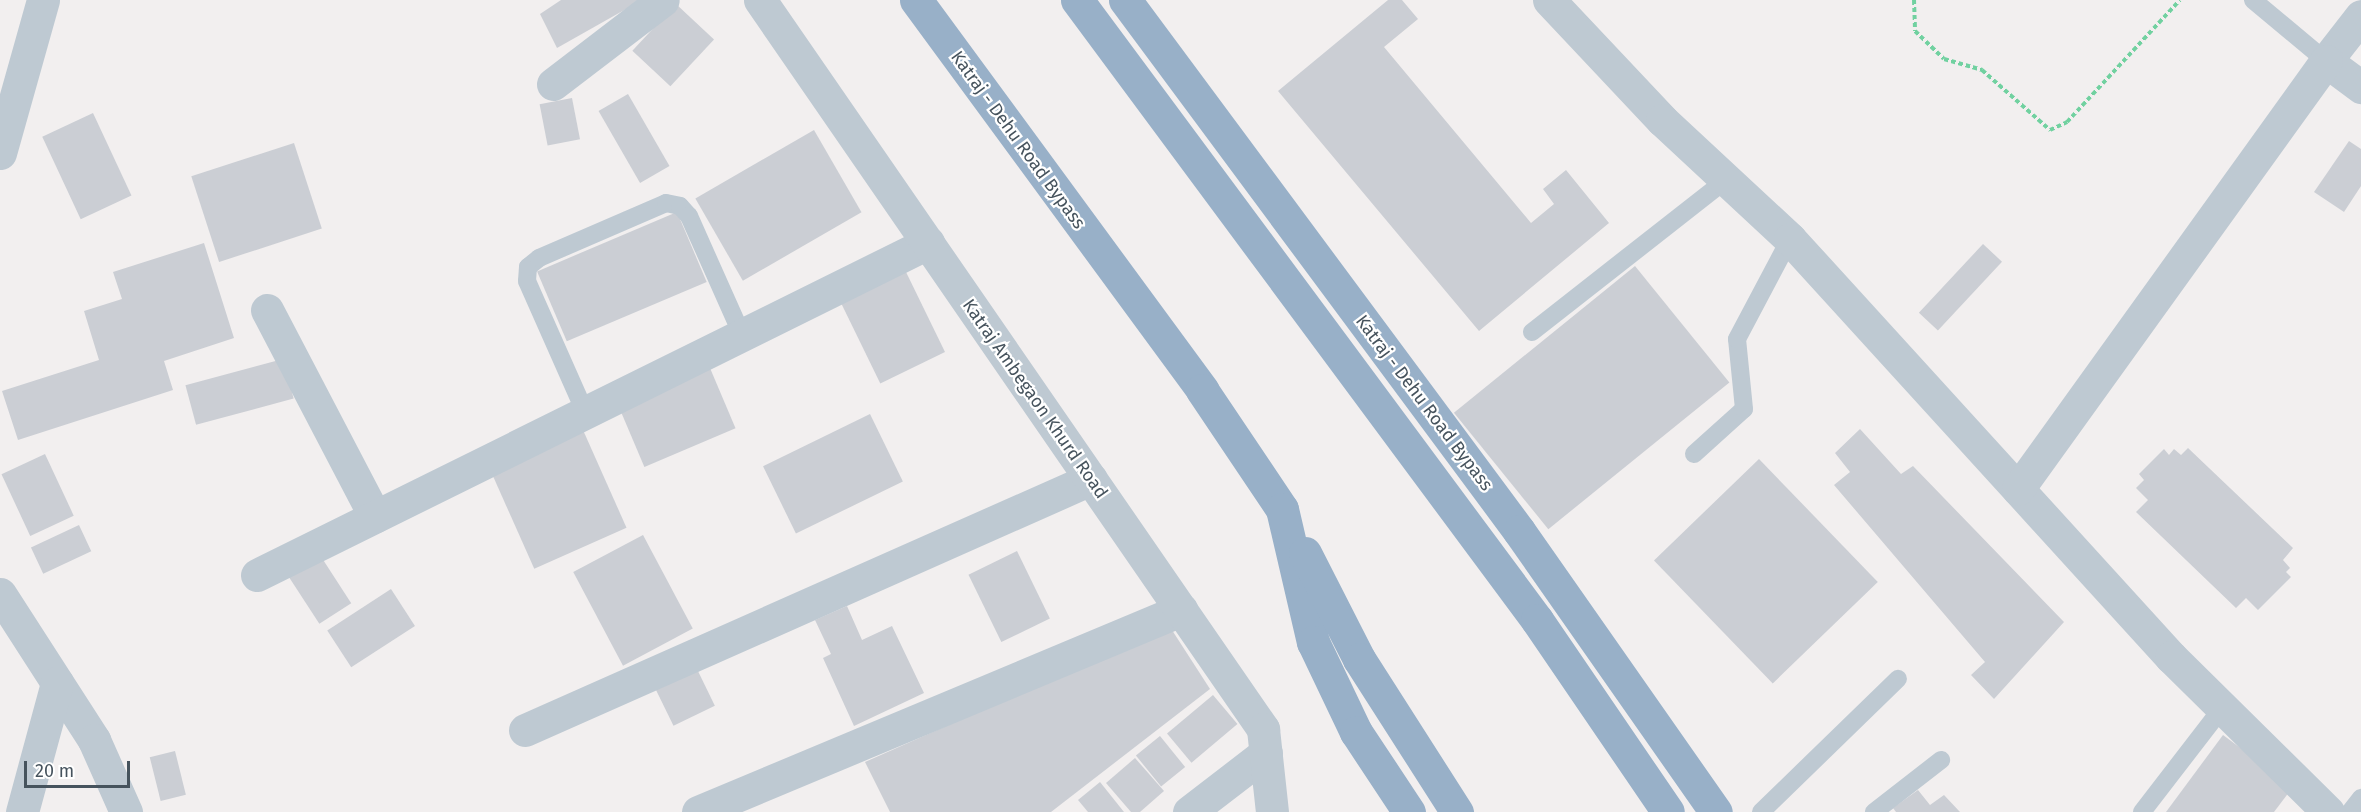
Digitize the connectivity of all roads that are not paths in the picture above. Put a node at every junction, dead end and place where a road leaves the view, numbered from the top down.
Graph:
1 (43, 0) edge
2 (663, 0) edge
3 (760, 0) edge
4 (916, 0) edge
5 (1077, 0) edge
6 (1125, 0) edge
7 (1549, 0) edge
8 (2253, 0) edge
9 (2361, 16) edge
10 (2326, 61) junction
11 (553, 84) dead end
12 (2361, 87) edge
13 (0, 153) edge
14 (1726, 180) junction
15 (1790, 239) junction
16 (928, 243) junction
17 (267, 310) dead end
18 (1532, 332) dead end
19 (742, 335) junction
20 (585, 412) junction
21 (1694, 454) dead end
22 (1091, 479) junction
23 (2018, 489) junction
24 (1282, 509) junction
25 (375, 517) junction
26 (258, 575) dead end
27 (0, 594) edge
28 (1181, 610) junction
29 (1898, 679) dead end
30 (57, 683) junction
31 (2222, 708) junction
32 (525, 730) dead end
33 (1266, 753) junction
34 (1941, 760) dead end
35 (2361, 798) edge
36 (22, 812) edge
37 (126, 812) edge
38 (698, 812) edge
39 (1190, 812) edge
40 (1272, 812) edge
41 (1409, 812) edge
42 (1457, 812) edge
43 (1668, 812) edge
44 (1716, 812) edge
45 (1761, 812) edge
46 (1874, 812) edge
47 (2142, 812) edge
48 (2328, 812) edge
49 (2350, 812) edge

1 - 13 street
2 - 11 street
3 - 16 street, Katraj Ambegaon Khurd Road
4 - 24 highway, Katraj - Dehu Road Bypass
5 - 43 highway
6 - 44 highway, Katraj - Dehu Road Bypass
7 - 14 street
8 - 10 lane
9 - 10 street
10 - 12 street
10 - 23 street
14 - 15 street
14 - 18 lane
15 - 21 lane
15 - 23 street
16 - 19 street
16 - 22 street, Katraj Ambegaon Khurd Road
17 - 25 street
19 - 20 street
19 - 20 lane
20 - 25 street
22 - 28 street, Katraj Ambegaon Khurd Road
22 - 32 street
23 - 31 street
24 - 41 highway, Katraj - Dehu Road Bypass
24 - 42 highway
25 - 26 street
27 - 30 street
28 - 33 street, Katraj Ambegaon Khurd Road
28 - 38 street
29 - 45 lane
30 - 36 street
30 - 37 street
31 - 47 lane
31 - 48 street
33 - 39 street
33 - 40 street, Katraj Ambegaon Khurd Road
34 - 46 lane
35 - 49 lane

